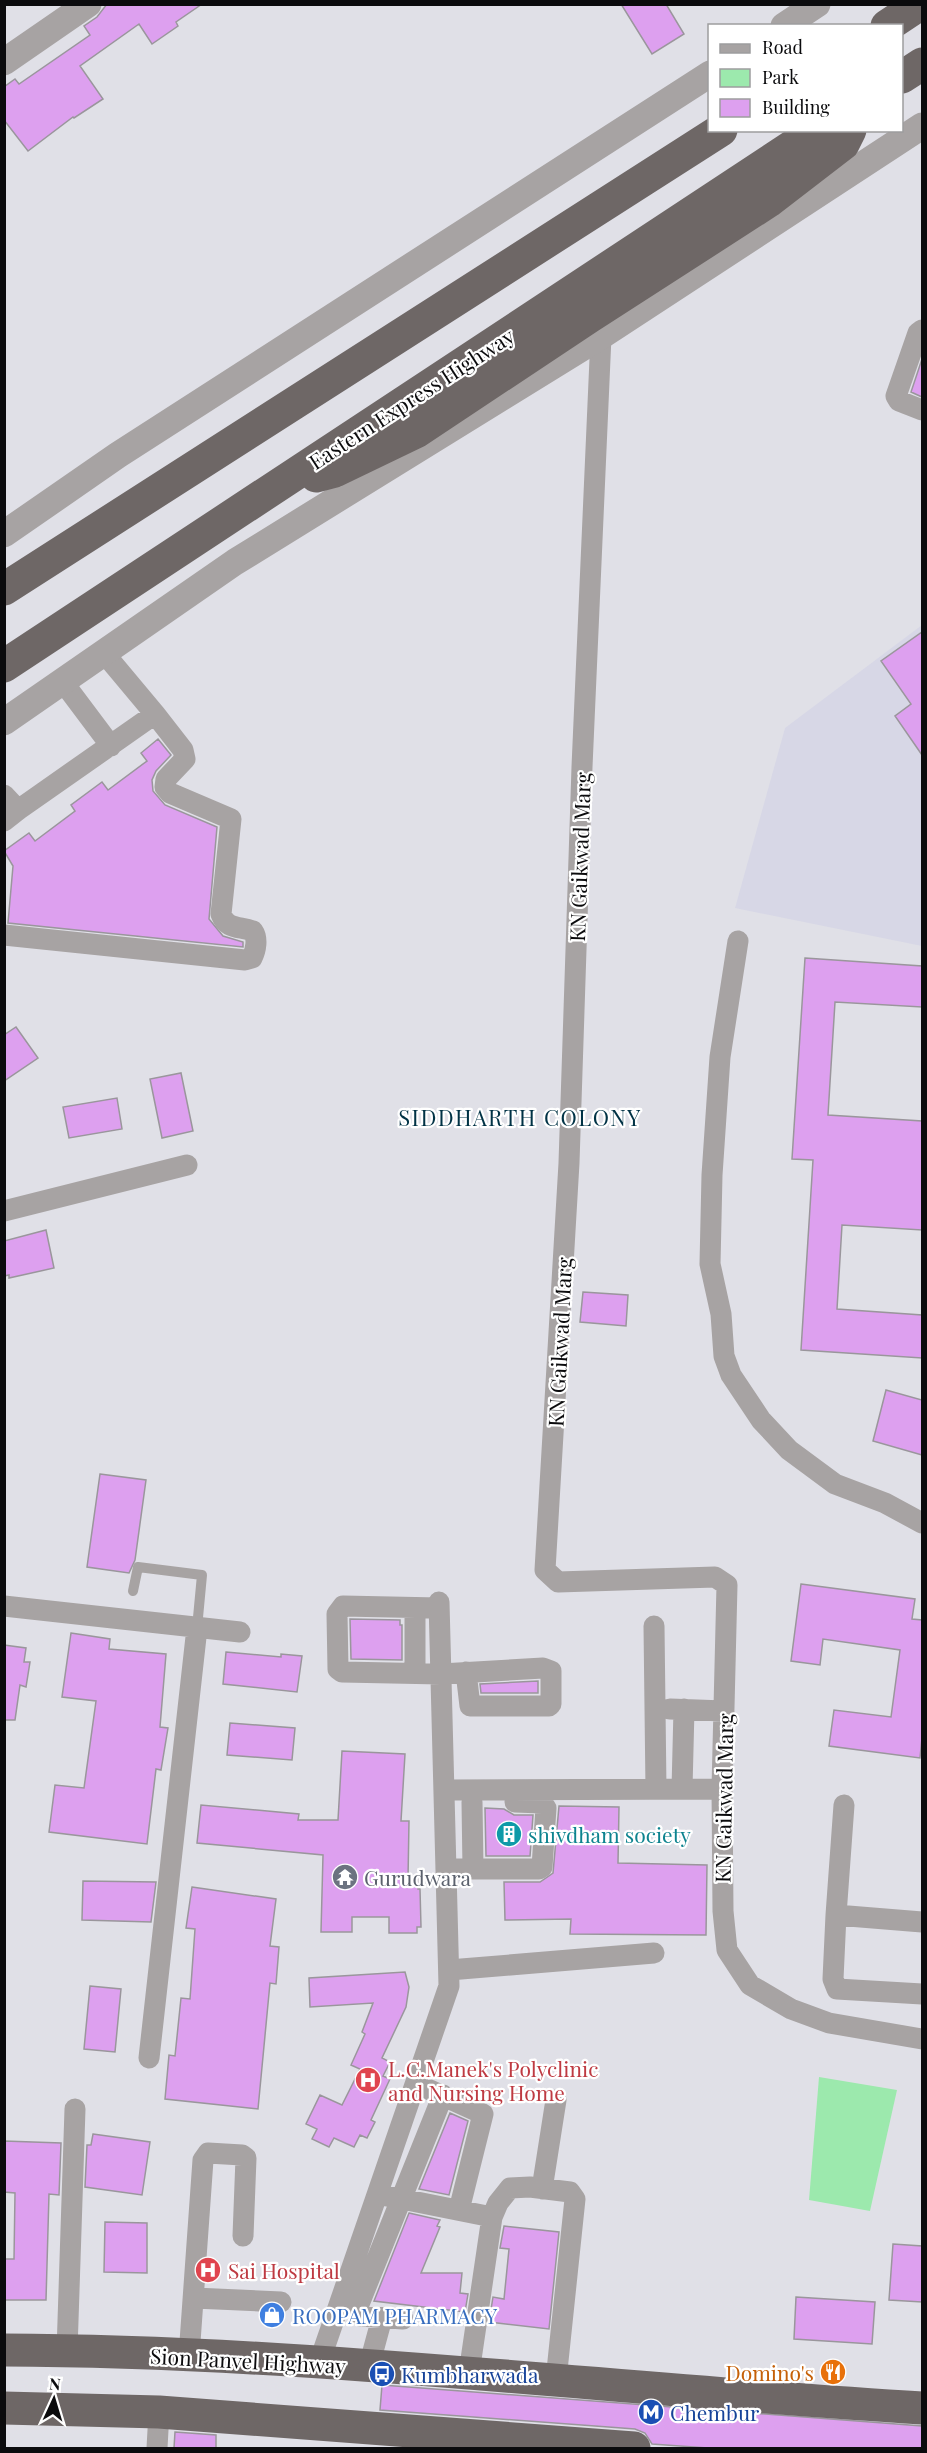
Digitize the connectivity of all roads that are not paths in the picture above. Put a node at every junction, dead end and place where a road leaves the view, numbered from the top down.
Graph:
1 (88, 4) edge
2 (817, 4) edge
3 (920, 4) edge
4 (787, 24) edge
5 (890, 24) edge
6 (4, 62) edge
7 (922, 64) edge
8 (708, 75) edge
9 (903, 76) edge
10 (922, 126) edge
11 (719, 132) edge
12 (814, 132) edge
13 (849, 132) edge
14 (922, 330) edge
15 (601, 336) junction
16 (922, 410) edge
17 (279, 485) junction
18 (4, 534) edge
19 (4, 588) edge
20 (104, 653) junction
21 (4, 666) edge
22 (63, 682) junction
23 (155, 714) junction
24 (4, 722) edge
25 (111, 746) junction
26 (9, 809) edge
27 (4, 935) edge
28 (738, 940) dead end
29 (187, 1165) dead end
30 (4, 1211) edge
31 (922, 1523) edge
32 (133, 1591) dead end
33 (4, 1606) edge
34 (415, 1608) junction
35 (654, 1626) dead end
36 (197, 1628) junction
37 (240, 1632) dead end
38 (466, 1672) dead end
39 (415, 1673) junction
40 (441, 1674) junction
41 (655, 1708) junction
42 (684, 1709) junction
43 (724, 1711) junction
44 (656, 1789) junction
45 (682, 1789) junction
46 (722, 1789) junction
47 (445, 1796) junction
48 (472, 1802) junction
49 (844, 1805) dead end
50 (447, 1869) junction
51 (473, 1869) junction
52 (836, 1915) junction
53 (922, 1922) edge
54 (654, 1953) dead end
55 (449, 1970) junction
56 (922, 1994) edge
57 (922, 2039) edge
58 (149, 2058) dead end
59 (415, 2084) junction
60 (443, 2095) junction
61 (556, 2100) dead end
62 (75, 2109) dead end
63 (542, 2188) junction
64 (377, 2194) junction
65 (401, 2199) junction
66 (459, 2210) junction
67 (492, 2217) junction
68 (243, 2236) dead end
69 (194, 2298) junction
70 (281, 2301) dead end
71 (4, 2350) edge
72 (67, 2351) junction
73 (189, 2356) junction
74 (319, 2363) junction
75 (369, 2366) junction
76 (469, 2373) junction
77 (556, 2380) junction
78 (4, 2408) edge
79 (922, 2408) edge
80 (159, 2412) junction
81 (532, 2444) edge
82 (158, 2448) edge
83 (616, 2448) edge

1 - 6 street
2 - 4 street
3 - 5 highway
7 - 9 highway
8 - 18 street
10 - 15 street
11 - 19 highway
12 - 17 highway, Eastern Express Highway
13 - 17 highway
14 - 16 street
15 - 20 street
15 - 43 street, KN Gaikwad Marg
17 - 21 highway, Eastern Express Highway
20 - 22 street
20 - 23 street
22 - 24 street
22 - 25 street
23 - 25 street
23 - 27 street
25 - 26 street
28 - 31 street
29 - 30 street
32 - 36 lane
33 - 36 street
34 - 39 street
34 - 39 street
34 - 40 street
35 - 41 street
36 - 37 street
36 - 58 street
38 - 40 street
39 - 40 street
40 - 47 street
41 - 42 street
41 - 44 street
42 - 43 street
42 - 45 street
43 - 46 street, KN Gaikwad Marg
44 - 45 street
44 - 47 street
45 - 46 street
46 - 57 street, KN Gaikwad Marg
47 - 48 street
47 - 50 street
48 - 51 street
48 - 51 street
49 - 52 street
50 - 51 street
50 - 55 street
52 - 53 street
52 - 56 street
54 - 55 street
55 - 59 street
59 - 60 street
59 - 64 street
60 - 65 street
60 - 66 street
61 - 63 street
62 - 72 street
63 - 67 street
63 - 77 street
64 - 65 street
64 - 74 street
65 - 66 street
65 - 75 street
66 - 67 street
67 - 76 street
68 - 69 street
69 - 70 street
69 - 73 street
71 - 72 highway, Sion Panvel Highway
72 - 73 highway, Sion Panvel Highway
73 - 74 highway, Sion Panvel Highway
74 - 75 highway, Sion Panvel Highway
75 - 76 highway, Sion Panvel Highway
76 - 77 highway, Sion Panvel Highway
77 - 79 highway, Sion Panvel Highway
78 - 80 highway
80 - 81 highway
80 - 82 street
81 - 83 highway

